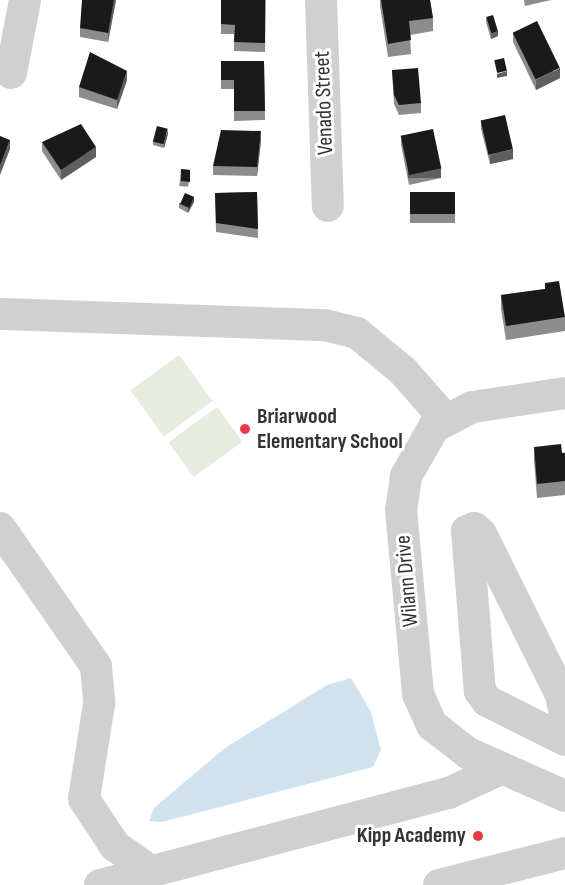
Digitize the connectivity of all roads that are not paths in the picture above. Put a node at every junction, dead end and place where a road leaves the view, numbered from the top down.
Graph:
1 (26, 0) edge
2 (321, 0) edge
3 (11, 73) dead end
4 (328, 206) dead end
5 (3, 314) dead end
6 (565, 393) edge
7 (446, 420) junction
8 (0, 528) edge
9 (565, 715) edge
10 (565, 740) edge
11 (501, 770) junction
12 (565, 795) edge
13 (565, 853) edge
14 (152, 872) junction
15 (100, 885) edge
16 (439, 885) edge

1 - 3 street
2 - 4 street, Venado Street
5 - 7 street
6 - 7 street, Wilann Drive
7 - 11 street, Wilann Drive
8 - 14 street
9 - 10 street
11 - 12 street, Wilann Drive
11 - 14 street
13 - 16 street
14 - 15 street

